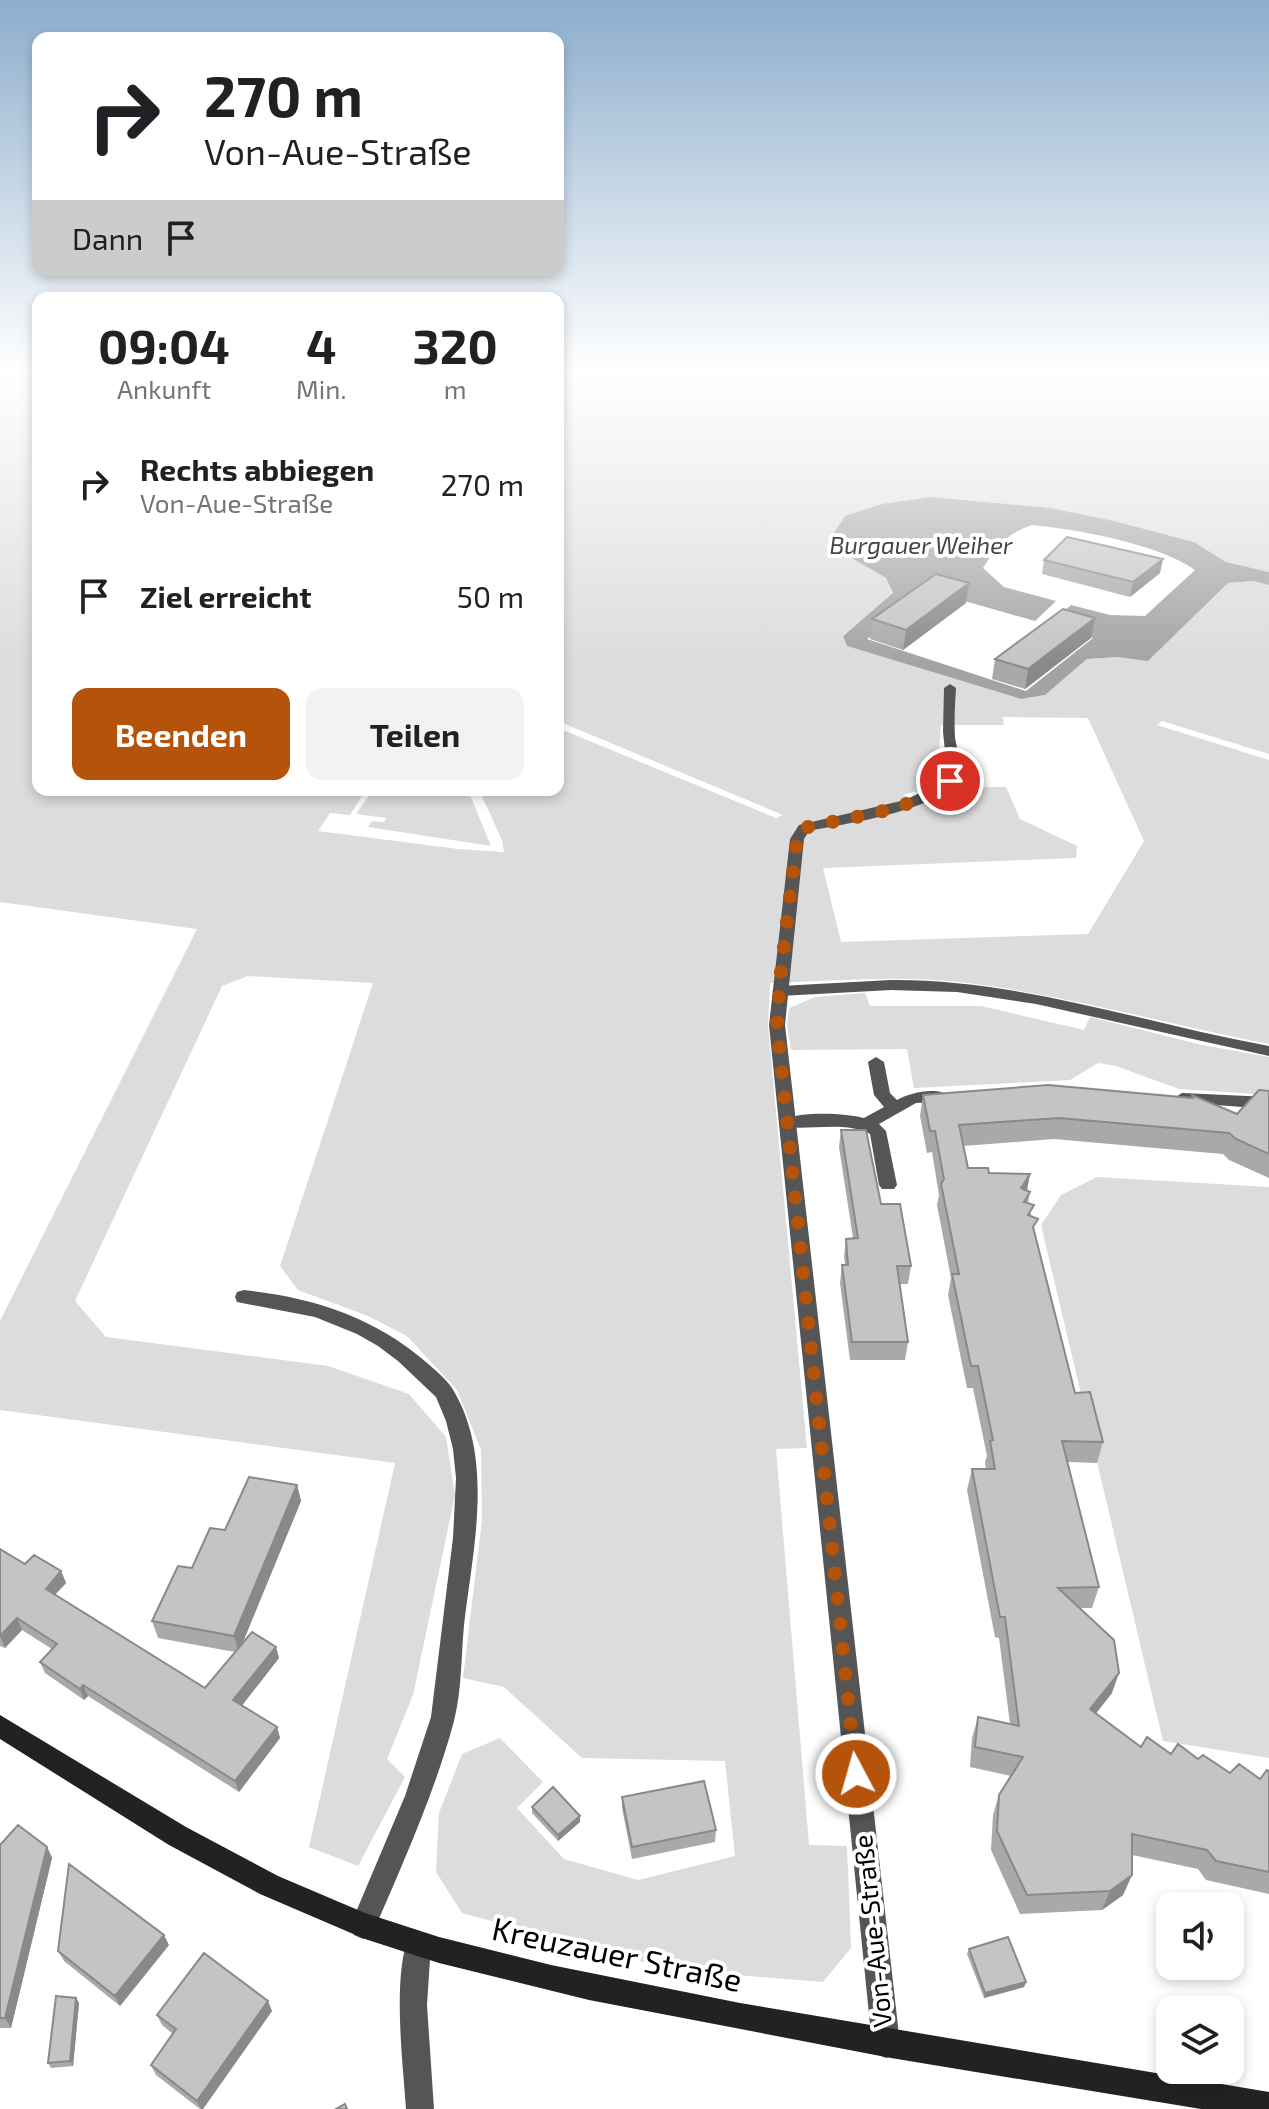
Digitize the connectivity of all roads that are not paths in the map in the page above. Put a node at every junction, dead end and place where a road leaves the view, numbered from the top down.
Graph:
1 (950, 688) dead end
2 (780, 991) junction
3 (1269, 1051) edge
4 (876, 1062) dead end
5 (965, 1096) edge
6 (1168, 1098) edge
7 (1269, 1103) edge
8 (894, 1107) junction
9 (787, 1123) junction
10 (868, 1123) junction
11 (888, 1185) dead end
12 (244, 1297) dead end
13 (0, 1726) edge
14 (363, 1926) junction
15 (418, 1945) junction
16 (886, 2044) junction
17 (1269, 2106) edge
18 (420, 2109) edge

1 - 2 street, Von-Aue-Straße
2 - 3 street
2 - 9 street, Von-Aue-Straße
4 - 8 street
5 - 8 street
6 - 7 street
8 - 10 street
9 - 10 street
9 - 16 street, Von-Aue-Straße
10 - 11 street
12 - 14 street
13 - 14 main road, Kreuzauer Straße
14 - 15 main road, Kreuzauer Straße
15 - 16 main road, Kreuzauer Straße
15 - 18 street
16 - 17 main road, Kreuzauer Straße

